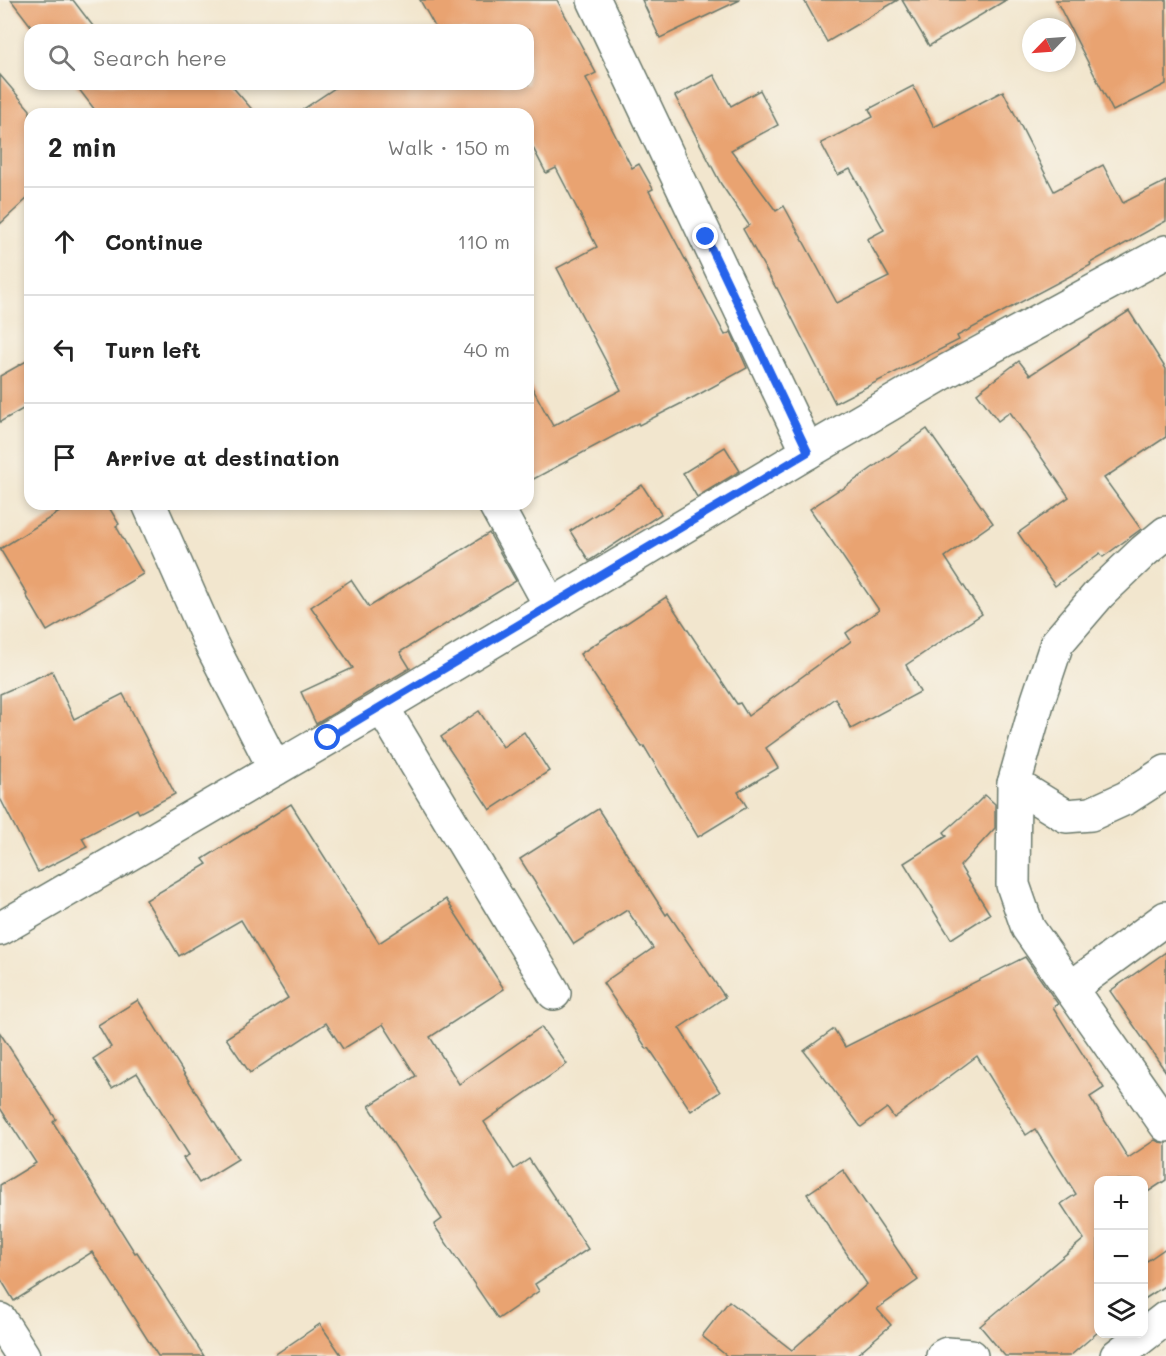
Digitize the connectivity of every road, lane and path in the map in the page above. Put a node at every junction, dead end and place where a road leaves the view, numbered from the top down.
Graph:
1 (594, 0) edge
2 (1166, 252) edge
3 (808, 452) junction
4 (152, 510) edge
5 (498, 510) edge
6 (1166, 533) edge
7 (551, 606) junction
8 (382, 707) junction
9 (275, 770) junction
10 (1166, 772) edge
11 (1014, 784) junction
12 (1166, 918) edge
13 (0, 929) edge
14 (1071, 988) junction
15 (554, 993) dead end
16 (1162, 1111) edge
17 (1166, 1318) edge
18 (0, 1320) edge
19 (23, 1356) edge
20 (943, 1356) edge
21 (971, 1356) edge
22 (1117, 1356) edge

1 - 3 street
2 - 3 street
3 - 7 street
4 - 9 street
5 - 7 street
6 - 11 street
7 - 8 street
8 - 9 street
8 - 15 street
9 - 13 street
10 - 11 street
11 - 14 street
12 - 14 street
14 - 16 street
17 - 22 street
18 - 19 street
20 - 21 street

